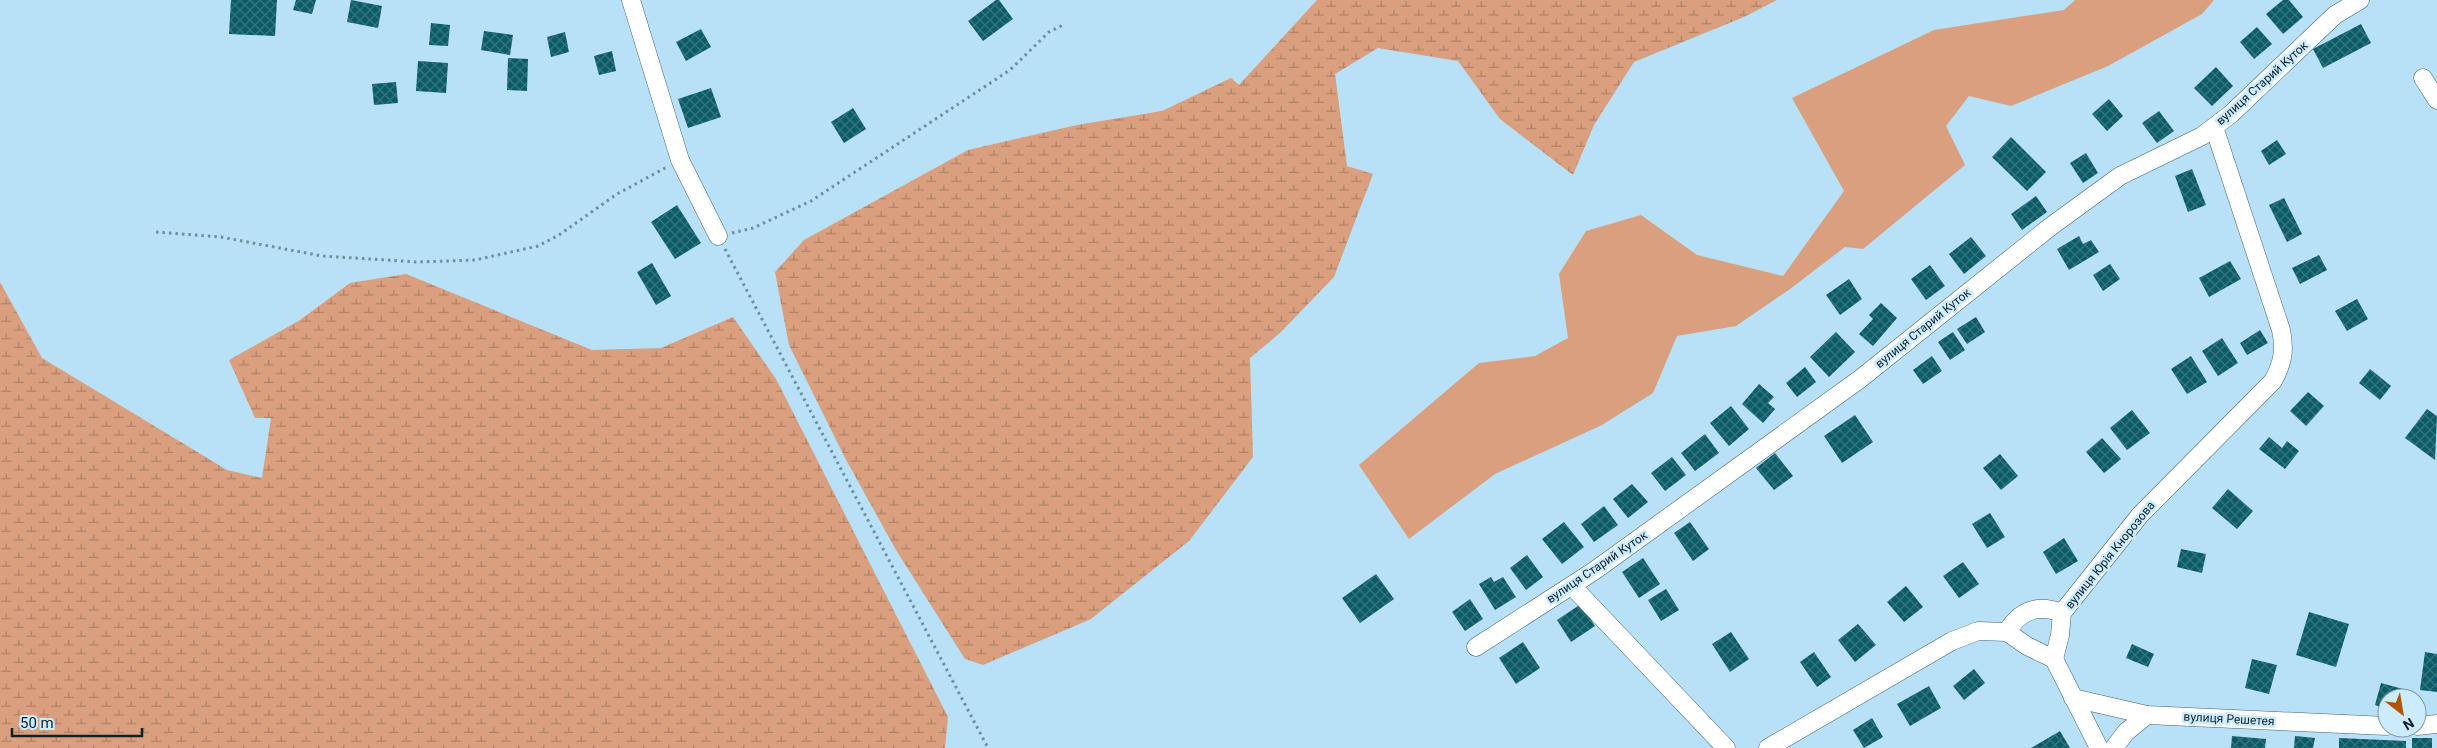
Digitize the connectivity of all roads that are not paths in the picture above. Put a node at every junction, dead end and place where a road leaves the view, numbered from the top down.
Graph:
1 (631, 0) edge
2 (2360, 0) edge
3 (2423, 78) dead end
4 (2437, 100) edge
5 (2214, 127) junction
6 (718, 236) road end
7 (1572, 586) junction
8 (2062, 613) junction
9 (2006, 632) junction
10 (1476, 647) dead end
11 (2054, 659) junction
12 (2073, 698) junction
13 (2147, 715) junction
14 (2377, 726) edge
15 (1726, 748) edge
16 (1768, 748) edge
17 (2099, 748) edge
18 (2114, 748) edge

1 - 6 street
2 - 5 street, вулиця Старий Куток
3 - 4 street
5 - 7 street, вулиця Старий Куток
5 - 8 street, вулиця Юрія Кнорозова
7 - 10 street, вулиця Старий Куток
7 - 15 street
8 - 9 street
8 - 11 street, вулиця Юрія Кнорозова
9 - 11 street
9 - 16 street
11 - 12 street
12 - 13 street, вулиця Решетея
12 - 17 street
13 - 14 street, вулиця Решетея
13 - 18 street

